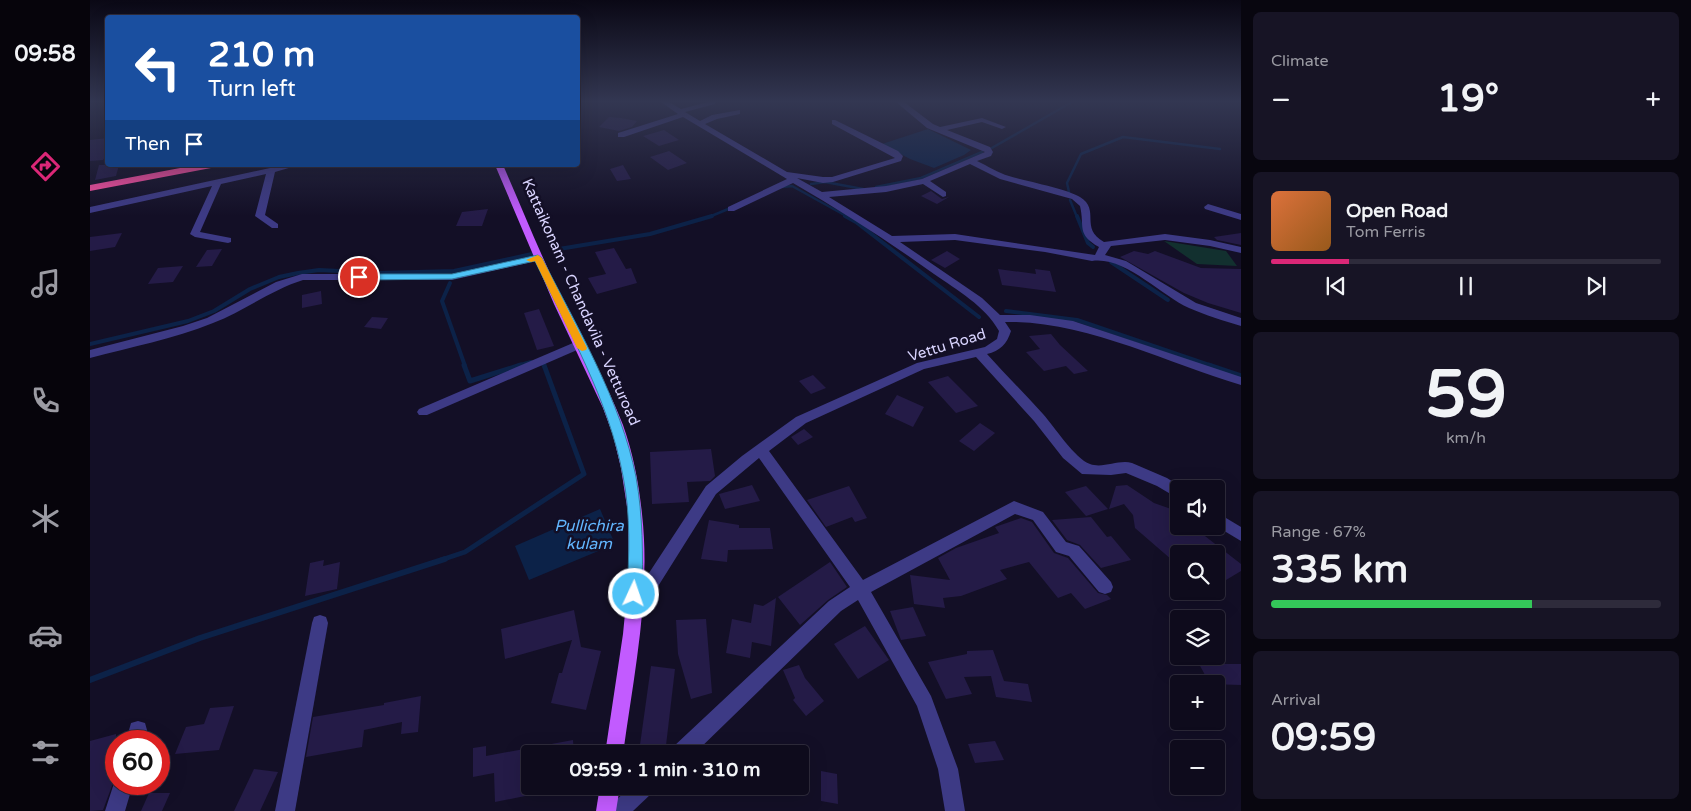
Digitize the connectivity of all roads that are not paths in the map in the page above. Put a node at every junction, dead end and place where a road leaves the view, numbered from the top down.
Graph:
1 (725, 140) edge
2 (870, 140) edge
3 (961, 140) edge
4 (970, 162) junction
5 (200, 167) edge
6 (285, 167) edge
7 (500, 167) edge
8 (271, 170) junction
9 (782, 174) junction
10 (792, 180) junction
11 (218, 181) junction
12 (924, 181) junction
13 (90, 188) edge
14 (943, 194) dead end
15 (820, 195) junction
16 (1208, 207) dead end
17 (731, 209) dead end
18 (90, 210) edge
19 (1241, 217) edge
20 (275, 226) dead end
21 (890, 239) junction
22 (228, 240) dead end
23 (1104, 246) junction
24 (1241, 250) edge
25 (538, 258) junction
26 (1099, 258) junction
27 (998, 318) junction
28 (1241, 322) edge
29 (580, 344) junction
30 (979, 353) junction
31 (90, 354) edge
32 (1241, 381) edge
33 (423, 412) dead end
34 (761, 450) junction
35 (1170, 487) edge
36 (1225, 524) edge
37 (1241, 535) edge
38 (1105, 587) dead end
39 (861, 589) junction
40 (634, 610) junction
41 (320, 623) dead end
42 (615, 745) edge
43 (689, 745) edge
44 (120, 795) edge
45 (609, 795) edge
46 (636, 795) edge
47 (115, 811) edge
48 (285, 811) edge
49 (606, 811) edge
50 (619, 811) edge
51 (955, 811) edge

1 - 9 street, Vettu Road
2 - 9 street
3 - 4 street
4 - 12 street
4 - 23 street
5 - 13 highway
6 - 8 street
7 - 25 main road, Kattaikonam - Chandavila - Vetturoad
8 - 11 street
8 - 20 street
9 - 10 street, Vettu Road
10 - 15 street, Vettu Road
10 - 17 street
11 - 18 street
11 - 22 street
12 - 14 street
12 - 15 street
15 - 21 street, Vettu Road
16 - 19 street
21 - 26 street
21 - 27 street, Vettu Road
23 - 24 street
23 - 26 street
25 - 29 main road, Kattaikonam - Chandavila - Vetturoad
25 - 31 street
26 - 28 street
27 - 30 street, Vettu Road
27 - 32 street
29 - 33 street
29 - 40 main road, Kattaikonam - Chandavila - Vetturoad
30 - 34 street, Vettu Road
30 - 35 street
34 - 39 street
34 - 40 street, Vettu Road
36 - 37 street
38 - 39 street
39 - 43 street
39 - 51 street
40 - 42 main road, Kattaikonam - Chandavila - Vetturoad
41 - 48 street
44 - 47 street
45 - 49 main road
46 - 50 street

